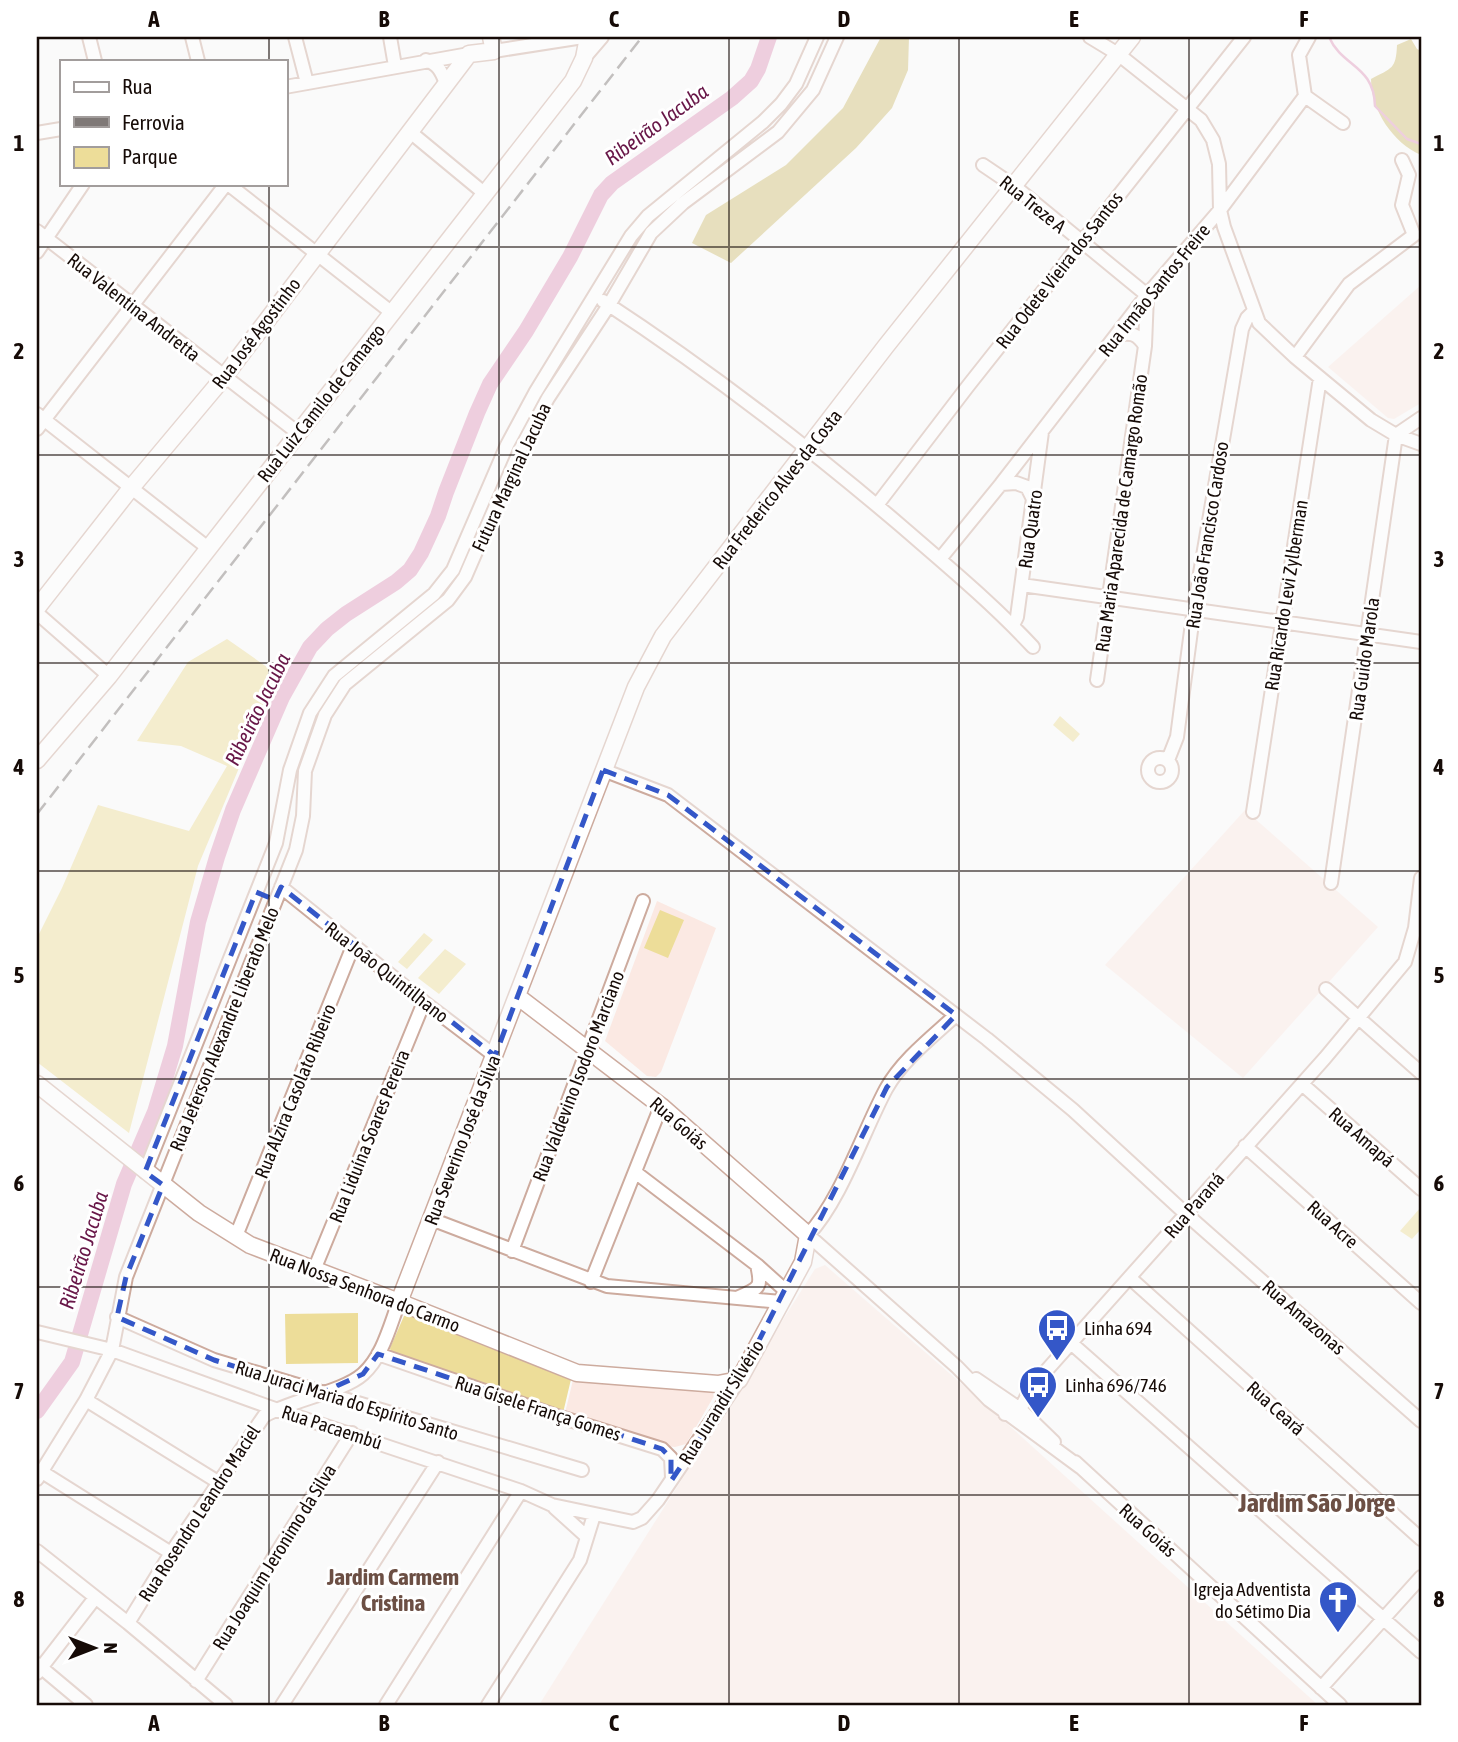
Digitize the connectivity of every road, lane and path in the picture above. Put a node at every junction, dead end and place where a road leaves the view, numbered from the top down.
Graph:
1 (89, 37) edge
2 (192, 37) edge
3 (295, 37) edge
4 (390, 37) edge
5 (583, 37) edge
6 (589, 37) edge
7 (602, 37) edge
8 (817, 37) edge
9 (837, 37) edge
10 (1090, 37) edge
11 (1132, 37) edge
12 (1244, 37) edge
13 (1310, 37) edge
14 (492, 44) edge
15 (468, 54) junction
16 (1118, 54) junction
17 (584, 58) junction
18 (94, 60) edge
19 (198, 60) edge
20 (426, 60) junction
21 (395, 66) junction
22 (307, 83) junction
23 (446, 83) junction
24 (287, 87) edge
25 (1306, 96) junction
26 (1187, 109) junction
27 (1343, 123) dead end
28 (60, 129) edge
29 (408, 131) junction
30 (37, 133) edge
31 (1402, 160) dead end
32 (983, 166) dead end
33 (81, 186) edge
34 (225, 186) edge
35 (230, 186) edge
36 (1014, 186) junction
37 (484, 194) junction
38 (1220, 210) junction
39 (42, 235) edge
40 (1418, 236) edge
41 (1081, 243) junction
42 (37, 252) edge
43 (316, 254) junction
44 (1147, 295) junction
45 (594, 296) junction
46 (131, 305) junction
47 (609, 305) junction
48 (391, 312) junction
49 (1253, 312) junction
50 (1116, 335) junction
51 (1145, 346) junction
52 (1295, 357) junction
53 (223, 377) junction
54 (1320, 378) junction
55 (1421, 418) edge
56 (39, 421) edge
57 (1042, 431) junction
58 (298, 433) junction
59 (1396, 435) junction
60 (1421, 444) edge
61 (808, 448) junction
62 (1001, 484) junction
63 (131, 488) junction
64 (1034, 501) junction
65 (877, 505) junction
66 (208, 548) junction
67 (940, 559) junction
68 (1022, 585) junction
69 (1108, 597) junction
70 (1194, 608) junction
71 (37, 611) edge
72 (1282, 622) junction
73 (1013, 625) junction
74 (1367, 634) junction
75 (1421, 642) edge
76 (1032, 647) dead end
77 (109, 676) junction
78 (1097, 680) dead end
79 (37, 760) edge
80 (1168, 760) dead end
81 (603, 770) junction
82 (1253, 812) dead end
83 (267, 866) junction
84 (286, 874) junction
85 (1421, 878) edge
86 (1331, 883) dead end
87 (281, 887) junction
88 (256, 892) junction
89 (275, 900) junction
90 (643, 901) dead end
91 (354, 946) junction
92 (1326, 989) dead end
93 (517, 996) junction
94 (424, 1002) junction
95 (956, 1015) junction
96 (1359, 1019) junction
97 (588, 1050) junction
98 (495, 1056) junction
99 (1421, 1073) edge
100 (37, 1084) edge
101 (1302, 1084) junction
102 (661, 1106) junction
103 (1245, 1146) junction
104 (142, 1169) junction
105 (635, 1172) junction
106 (163, 1185) junction
107 (1421, 1189) edge
108 (1186, 1214) junction
109 (431, 1219) junction
110 (808, 1235) junction
111 (236, 1236) junction
112 (512, 1251) junction
113 (835, 1258) junction
114 (803, 1262) junction
115 (757, 1265) junction
116 (314, 1270) junction
117 (1129, 1278) junction
118 (590, 1282) junction
119 (407, 1283) junction
120 (381, 1295) junction
121 (739, 1297) junction
122 (784, 1297) junction
123 (399, 1302) junction
124 (1421, 1303) edge
125 (117, 1317) junction
126 (37, 1332) edge
127 (1071, 1343) junction
128 (112, 1350) junction
129 (379, 1354) junction
130 (739, 1380) junction
131 (1029, 1390) junction
132 (321, 1393) junction
133 (86, 1400) junction
134 (275, 1409) junction
135 (1006, 1409) junction
136 (1020, 1409) junction
137 (1421, 1421) edge
138 (352, 1433) junction
139 (438, 1462) junction
140 (1080, 1467) junction
141 (582, 1470) dead end
142 (39, 1476) edge
143 (671, 1481) junction
144 (218, 1482) junction
145 (521, 1491) junction
146 (552, 1505) junction
147 (594, 1515) junction
148 (586, 1536) junction
149 (1421, 1539) edge
150 (37, 1551) edge
151 (171, 1553) junction
152 (1421, 1577) edge
153 (95, 1598) junction
154 (1384, 1619) junction
155 (128, 1623) junction
156 (1421, 1652) edge
157 (38, 1668) edge
158 (196, 1681) junction
159 (1321, 1688) junction
160 (86, 1705) edge
161 (226, 1705) edge
162 (282, 1705) edge
163 (386, 1705) edge
164 (488, 1705) edge
165 (1340, 1705) edge

1 - 18 street
2 - 19 street
3 - 22 street
4 - 21 street
5 - 14 street
6 - 17 main road, Rua Luiz Camilo de Camargo
7 - 17 street
8 - 45 street, Futura Marginal Jacuba
9 - 47 street, Futura Marginal Jacuba
10 - 16 street
11 - 16 main road, Rua Frederico Alves da Costa
12 - 26 street, Rua Odete Vieira dos Santos
13 - 25 street
14 - 15 main road
15 - 20 street
15 - 23 main road, Rua José Agostinho
16 - 26 street
16 - 36 main road, Rua Frederico Alves da Costa
17 - 37 main road, Rua Luiz Camilo de Camargo
20 - 21 street
20 - 23 street
21 - 22 street
22 - 24 street
23 - 29 main road, Rua José Agostinho
25 - 27 street
25 - 38 street, Rua Irmão Santos Freire
26 - 38 street
26 - 41 street, Rua Odete Vieira dos Santos
28 - 30 street
29 - 37 street
29 - 43 main road, Rua José Agostinho
31 - 40 street
32 - 36 street, Rua Treze A
33 - 39 street
34 - 46 street
35 - 43 street
36 - 41 street, Rua Treze A
36 - 61 main road, Rua Frederico Alves da Costa
37 - 48 main road, Rua Luiz Camilo de Camargo
38 - 44 street, Rua Irmão Santos Freire
38 - 49 street
39 - 42 street
39 - 46 street, Rua Valentina Andretta
40 - 52 street
41 - 44 street, Rua Treze A
41 - 65 street, Rua Odete Vieira dos Santos
43 - 48 street
43 - 53 main road, Rua José Agostinho
44 - 50 street, Rua Irmão Santos Freire
44 - 51 street, Rua Maria Aparecida de Camargo Romão
45 - 47 street
45 - 83 street, Futura Marginal Jacuba
46 - 53 street, Rua Valentina Andretta
46 - 56 street
47 - 61 street
47 - 84 street, Futura Marginal Jacuba
48 - 58 main road, Rua Luiz Camilo de Camargo
49 - 52 street
49 - 70 street, Rua João Francisco Cardoso
50 - 51 street, Rua Maria Aparecida de Camargo Romão
50 - 57 street, Rua Irmão Santos Freire
51 - 69 street, Rua Maria Aparecida de Camargo Romão
52 - 54 street
53 - 58 street, Rua Valentina Andretta
53 - 63 main road, Rua José Agostinho
54 - 59 street
54 - 72 street, Rua Ricardo Levi Zylberman
55 - 59 street
56 - 63 street
57 - 62 street, Rua Irmão Santos Freire
57 - 64 street, Rua Quatro
58 - 66 main road, Rua Luiz Camilo de Camargo
59 - 60 street
59 - 74 street, Rua Guido Marola
61 - 65 street
61 - 81 main road, Rua Frederico Alves da Costa
62 - 64 street
62 - 67 street, Rua Irmão Santos Freire
63 - 66 street
63 - 71 main road, Rua José Agostinho
64 - 68 street, Rua Quatro
65 - 67 street
66 - 77 main road, Rua Luiz Camilo de Camargo
67 - 73 street
68 - 69 street
68 - 73 street, Rua Quatro
69 - 70 street
69 - 78 street, Rua Maria Aparecida de Camargo Romão
70 - 72 street
70 - 80 street, Rua João Francisco Cardoso
71 - 77 street
72 - 74 street
72 - 82 street, Rua Ricardo Levi Zylberman
73 - 76 street
74 - 75 street
74 - 86 street, Rua Guido Marola
77 - 79 main road, Rua Luiz Camilo de Camargo
81 - 93 main road, Rua Frederico Alves da Costa
81 - 95 street, Rua Amazonas
83 - 84 street
83 - 88 street, Rua Jeferson Alexandre Liberato Melo
84 - 87 street, Rua Jeferson Alexandre Liberato Melo
85 - 96 street, Rua Paraná
87 - 89 street, Rua Jeferson Alexandre Liberato Melo
87 - 91 street, Rua João Quintilhano
88 - 89 street
88 - 104 street, Rua Jeferson Alexandre Liberato Melo
89 - 106 street, Rua Jeferson Alexandre Liberato Melo
90 - 97 street, Rua Valdevino Isodoro Marciano
91 - 94 street, Rua João Quintilhano
91 - 111 street, Rua Alzira Casolato Ribeiro
92 - 96 street
93 - 97 main road, Rua Goiás
93 - 98 main road, Rua Severino José da Silva
94 - 98 street, Rua João Quintilhano
94 - 116 street, Rua Liduína Soares Pereira
95 - 108 street, Rua Amazonas
95 - 110 street
96 - 99 street
96 - 101 street, Rua Paraná
97 - 102 main road, Rua Goiás
97 - 112 street, Rua Valdevino Isodoro Marciano
98 - 109 main road, Rua Severino José da Silva
100 - 104 main road, Rua Nossa Senhora do Carmo
101 - 103 street, Rua Paraná
101 - 107 street, Rua Amapá
102 - 105 street
102 - 110 main road, Rua Goiás
103 - 108 street, Rua Paraná
103 - 124 street, Rua Acre
104 - 106 main road, Rua Nossa Senhora do Carmo
105 - 115 street
105 - 118 street
106 - 111 main road, Rua Nossa Senhora do Carmo
106 - 125 street, Rua Jeferson Alexandre Liberato Melo
108 - 117 street, Rua Paraná
108 - 137 street, Rua Amazonas
109 - 112 street
109 - 119 main road, Rua Severino José da Silva
110 - 113 street, Rua Goiás
110 - 114 main road, Rua Jurandir Silvério
111 - 116 main road, Rua Nossa Senhora do Carmo
112 - 118 street
113 - 114 street
113 - 135 street, Rua Goiás
114 - 122 main road, Rua Jurandir Silvério
115 - 121 street
115 - 122 street
116 - 120 main road, Rua Nossa Senhora do Carmo
117 - 127 street, Rua Paraná
117 - 149 street, Rua Ceará
118 - 121 street
119 - 120 main road
119 - 123 main road, Rua Severino José da Silva
120 - 123 main road, Rua Nossa Senhora do Carmo
121 - 122 street
122 - 130 main road, Rua Jurandir Silvério
123 - 129 street, Rua Severino José da Silva
123 - 130 main road, Rua Nossa Senhora do Carmo
125 - 128 street, Rua Jeferson Alexandre Liberato Melo
125 - 132 street, Rua Juraci Maria do Espírito Santo
126 - 128 street, Rua Pacaembú
127 - 131 street, Rua Paraná
127 - 154 street
128 - 133 street, Rua Jeferson Alexandre Liberato Melo
128 - 134 street, Rua Pacaembú
129 - 132 street, Rua Severino José da Silva
129 - 143 street, Rua Gisele França Gomes
130 - 143 street, Rua Jurandir Silvério
131 - 135 street, Rua Paraná
131 - 136 street, Rua Paraná
132 - 134 street, Rua Severino José da Silva
132 - 141 street, Rua Juraci Maria do Espírito Santo
133 - 142 street, Rua Jeferson Alexandre Liberato Melo
133 - 144 street
134 - 138 street, Rua Pacaembú
134 - 144 street, Rua Rosendro Leandro Maciel
135 - 136 street, Rua Goiás
135 - 140 street, Rua Goiás
136 - 140 street, Rua Goiás
138 - 139 street, Rua Pacaembú
138 - 158 street, Rua Joaquim Jeronimo da Silva
139 - 145 street, Rua Pacaembú
139 - 162 street
140 - 159 street, Rua Goiás
142 - 151 street
143 - 147 street, Rua Jurandir Silvério
144 - 151 street, Rua Rosendro Leandro Maciel
145 - 146 street, Rua Pacaembú
145 - 163 street
146 - 147 street, Rua Pacaembú
146 - 148 street, Rua Pacaembú
147 - 148 street
148 - 164 street
150 - 153 street
151 - 155 street, Rua Rosendro Leandro Maciel
152 - 154 street
153 - 155 street
153 - 157 street
154 - 156 street
154 - 159 street
155 - 158 street
157 - 160 street
158 - 161 street
159 - 165 street, Rua Goiás

